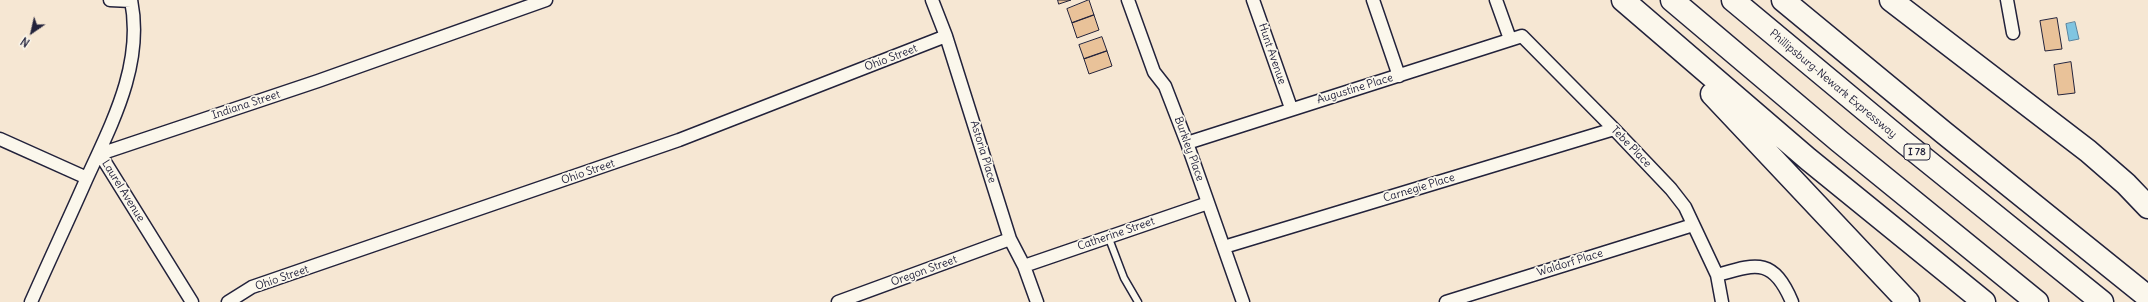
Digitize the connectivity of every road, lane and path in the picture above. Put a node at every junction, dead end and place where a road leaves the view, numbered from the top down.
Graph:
1 (110, 0) edge
2 (131, 0) edge
3 (546, 0) edge
4 (932, 0) edge
5 (1128, 0) edge
6 (1253, 0) edge
7 (1373, 0) edge
8 (1496, 0) edge
9 (1672, 0) edge
10 (1733, 0) edge
11 (1783, 0) edge
12 (1891, 0) edge
13 (2007, 0) edge
14 (1626, 3) edge
15 (2012, 33) dead end
16 (946, 36) junction
17 (1516, 37) junction
18 (1399, 76) junction
19 (1291, 108) junction
20 (1614, 129) junction
21 (0, 139) edge
22 (1187, 143) junction
23 (100, 154) junction
24 (87, 178) junction
25 (1208, 203) junction
26 (2148, 207) edge
27 (1693, 225) junction
28 (1108, 236) junction
29 (1010, 240) junction
30 (1224, 247) junction
31 (1024, 266) junction
32 (1717, 275) junction
33 (2145, 294) edge
34 (31, 302) edge
35 (192, 302) edge
36 (228, 302) edge
37 (838, 302) edge
38 (1037, 302) edge
39 (1138, 302) edge
40 (1243, 302) edge
41 (1446, 302) edge
42 (1722, 302) edge
43 (1792, 302) edge
44 (1908, 302) edge
45 (1984, 302) edge
46 (2037, 302) edge
47 (2102, 302) edge

1 - 2 street
2 - 23 street, Laurel Avenue
3 - 23 street, Indiana Street
4 - 16 street, Astoria Place
5 - 22 street, Burkley Place
6 - 19 street, Hunt Avenue
7 - 18 street
8 - 17 street
9 - 46 highway
10 - 47 highway, Phillipsburg-Newark Expressway / I 78
11 - 33 highway
12 - 26 highway
13 - 15 street
14 - 44 highway
14 - 45 highway
16 - 29 street, Astoria Place
16 - 36 street, Ohio Street
17 - 18 street, Augustine Place
17 - 20 street, Tebe Place
18 - 19 street, Augustine Place
19 - 22 street, Augustine Place
20 - 27 street, Tebe Place
20 - 30 street, Carnegie Place
21 - 24 street
22 - 25 street, Burkley Place
23 - 24 street
23 - 35 street, Laurel Avenue
24 - 34 street
25 - 28 street, Catherine Street
25 - 30 street, Burkley Place
27 - 32 street, Tebe Place
27 - 41 street, Waldorf Place
28 - 31 street, Catherine Street
28 - 39 lane
29 - 31 street, Astoria Place
29 - 37 street, Oregon Street
30 - 40 street, Burkley Place
31 - 38 street, Astoria Place
32 - 42 street, Tebe Place
32 - 43 street

